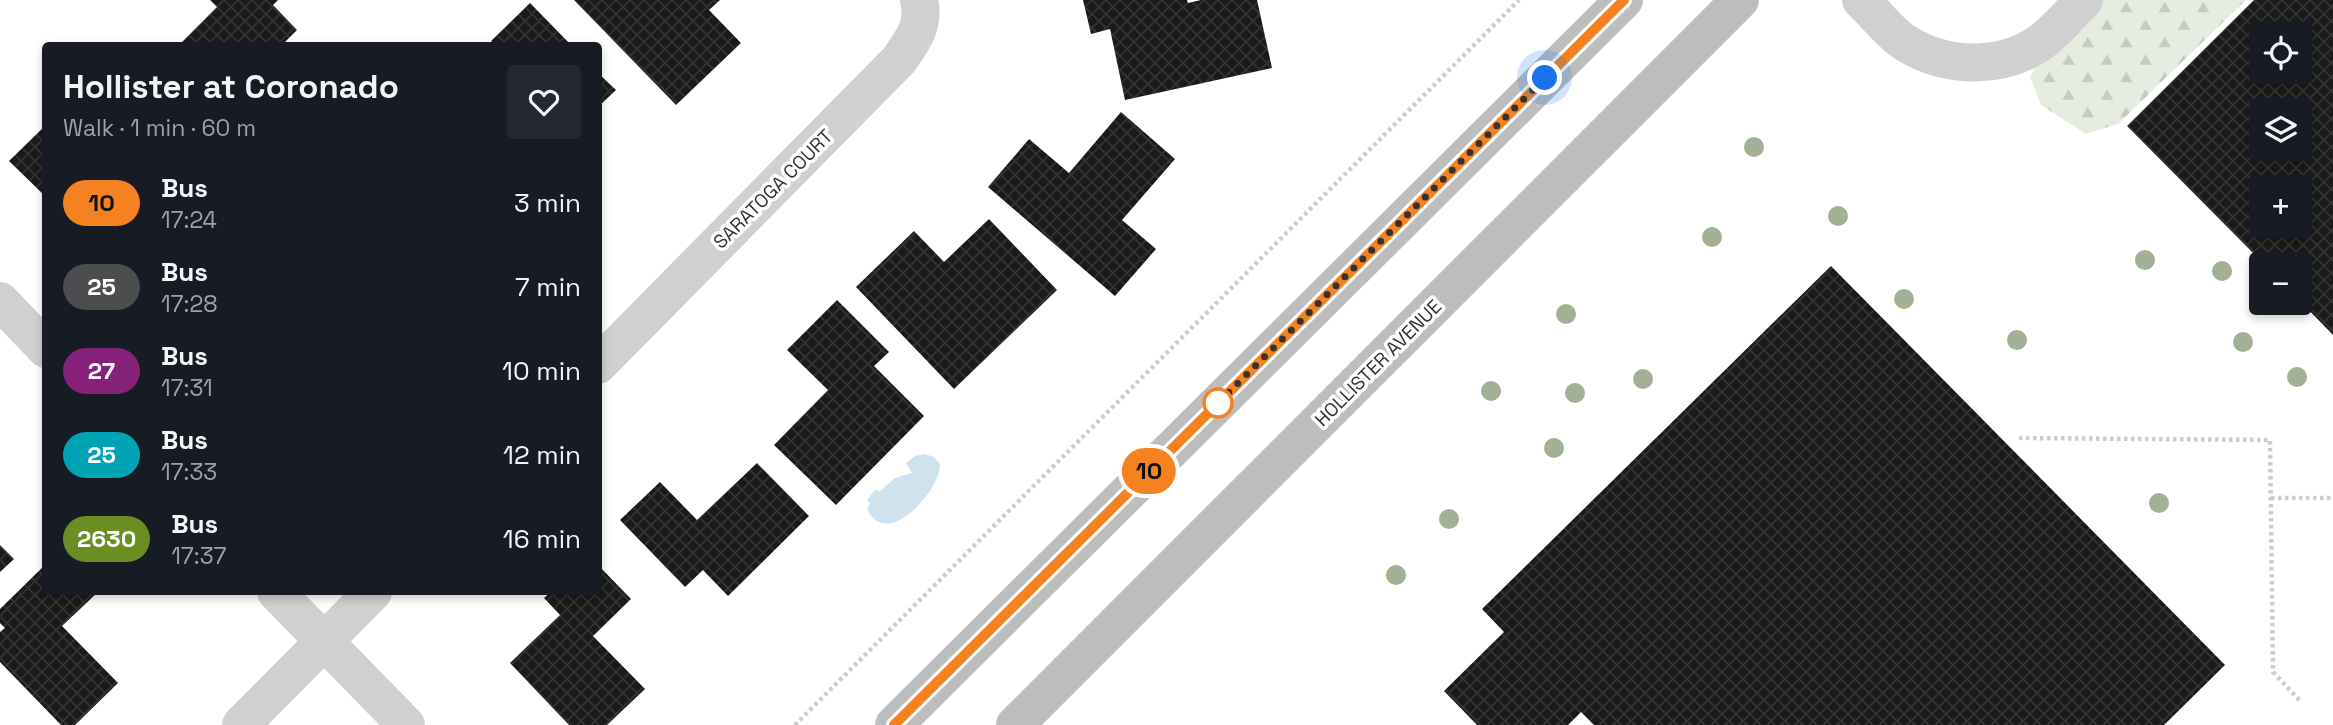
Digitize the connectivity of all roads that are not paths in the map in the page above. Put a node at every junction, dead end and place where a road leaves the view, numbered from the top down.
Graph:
1 (919, 0) edge
2 (1624, 0) edge
3 (1740, 0) edge
4 (1861, 0) edge
5 (2084, 0) edge
6 (0, 301) edge
7 (42, 345) edge
8 (602, 361) edge
9 (279, 595) edge
10 (370, 595) edge
11 (324, 641) junction
12 (241, 725) edge
13 (406, 725) edge
14 (894, 725) edge
15 (1015, 725) edge

1 - 8 street, SARATOGA COURT
2 - 14 main road
3 - 15 main road, HOLLISTER AVENUE
4 - 5 street
6 - 7 street
9 - 11 street
10 - 11 street
11 - 12 street
11 - 13 street

